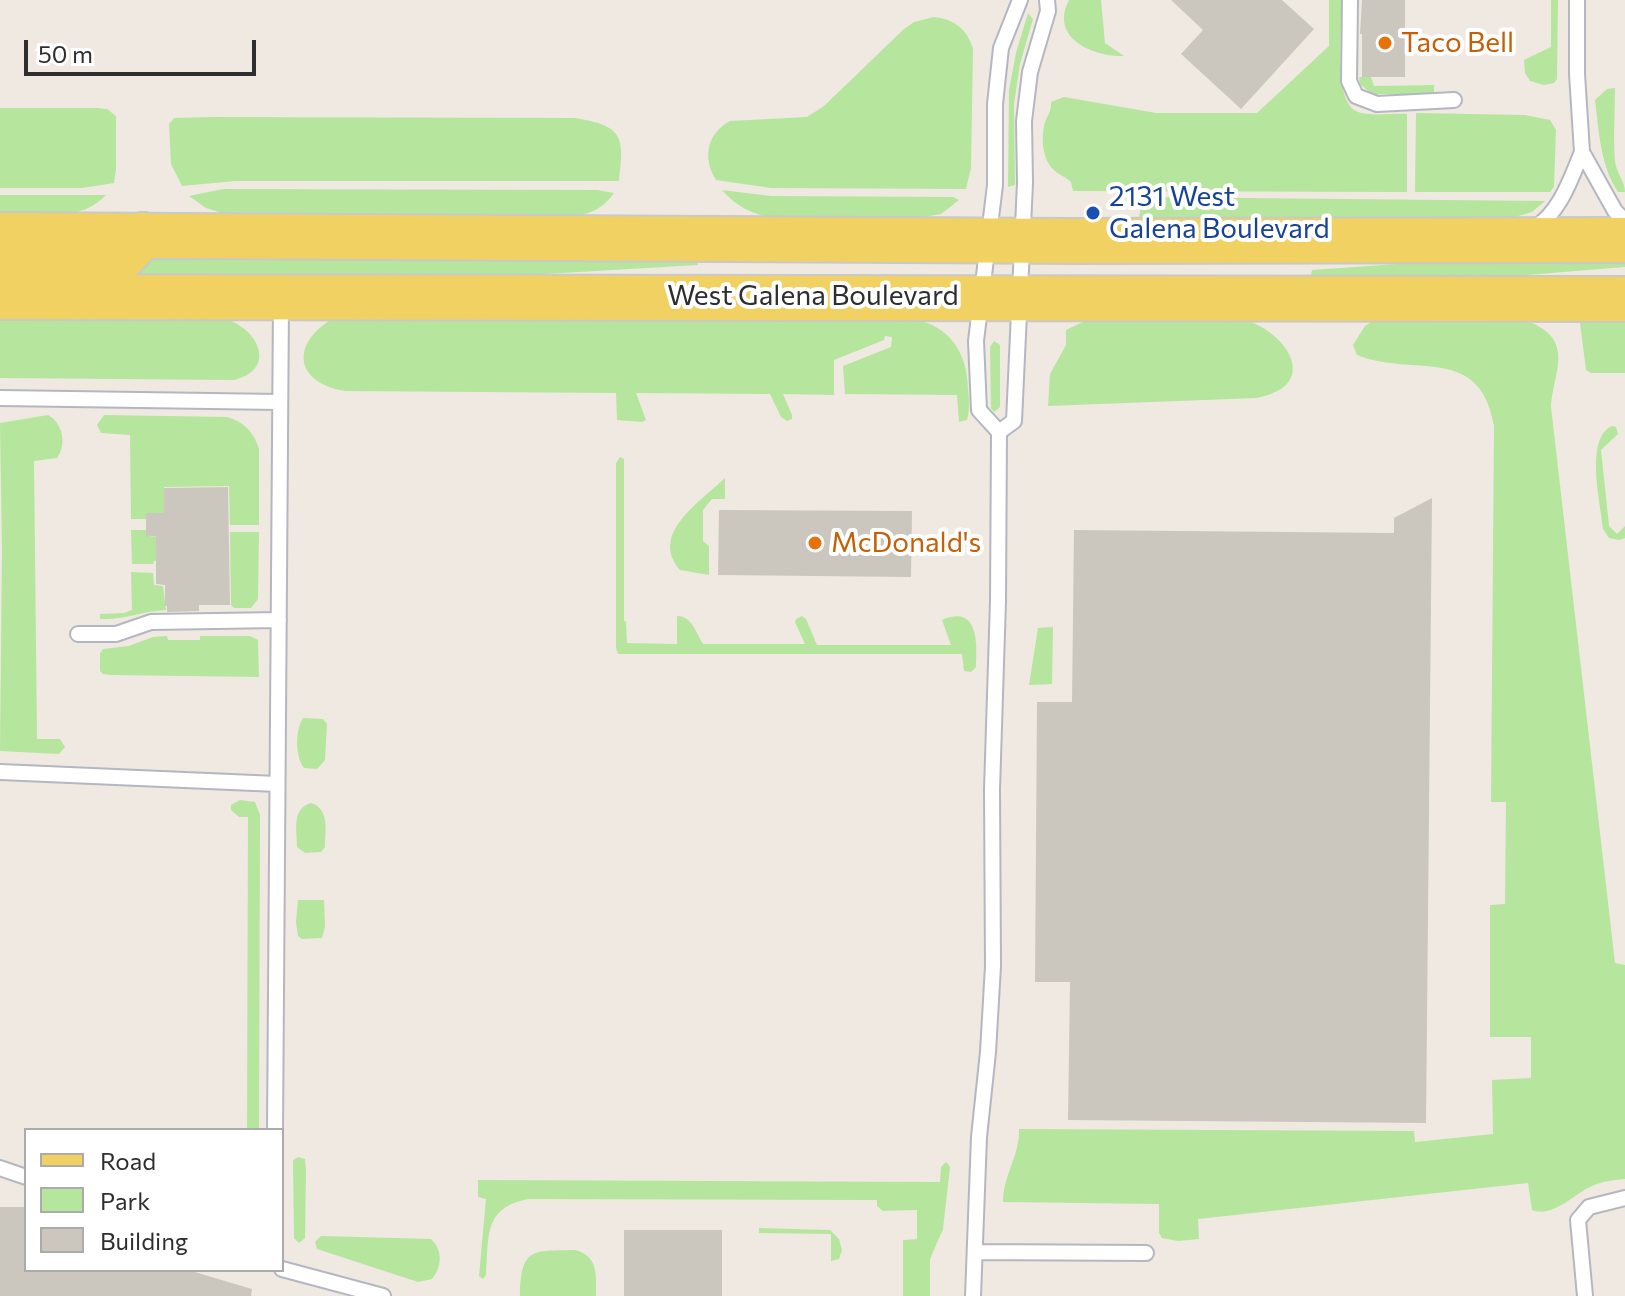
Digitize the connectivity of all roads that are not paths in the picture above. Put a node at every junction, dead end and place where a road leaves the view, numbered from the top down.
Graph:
1 (1020, 0) edge
2 (1047, 0) edge
3 (1350, 0) edge
4 (1577, 0) edge
5 (1454, 100) dead end
6 (1582, 152) junction
7 (1625, 221) edge
8 (0, 235) edge
9 (143, 235) junction
10 (1005, 240) junction
11 (1514, 240) junction
12 (1625, 240) edge
13 (0, 267) edge
14 (0, 297) edge
15 (1000, 297) junction
16 (281, 299) junction
17 (1625, 299) edge
18 (0, 398) edge
19 (280, 402) junction
20 (999, 432) junction
21 (279, 620) junction
22 (78, 634) dead end
23 (0, 772) edge
24 (277, 784) junction
25 (275, 1128) edge
26 (0, 1168) edge
27 (24, 1176) edge
28 (1625, 1198) edge
29 (975, 1252) junction
30 (1146, 1253) dead end
31 (284, 1270) edge
32 (383, 1296) edge
33 (973, 1296) edge
34 (1585, 1296) edge

1 - 10 lane
2 - 10 lane
3 - 5 lane
4 - 6 lane
6 - 7 lane
6 - 11 lane
8 - 9 main road, West Galena Boulevard
9 - 10 main road, West Galena Boulevard
9 - 13 main road
10 - 11 main road, West Galena Boulevard
10 - 15 lane
10 - 15 lane
11 - 12 main road, West Galena Boulevard
14 - 16 main road, West Galena Boulevard
15 - 16 main road, West Galena Boulevard
15 - 17 main road, West Galena Boulevard
15 - 20 lane
15 - 20 lane
16 - 19 lane
18 - 19 lane
19 - 21 lane
20 - 29 lane
21 - 22 lane
21 - 24 lane
23 - 24 lane
24 - 25 lane
26 - 27 lane
28 - 34 lane
29 - 30 lane
29 - 33 lane
31 - 32 lane

